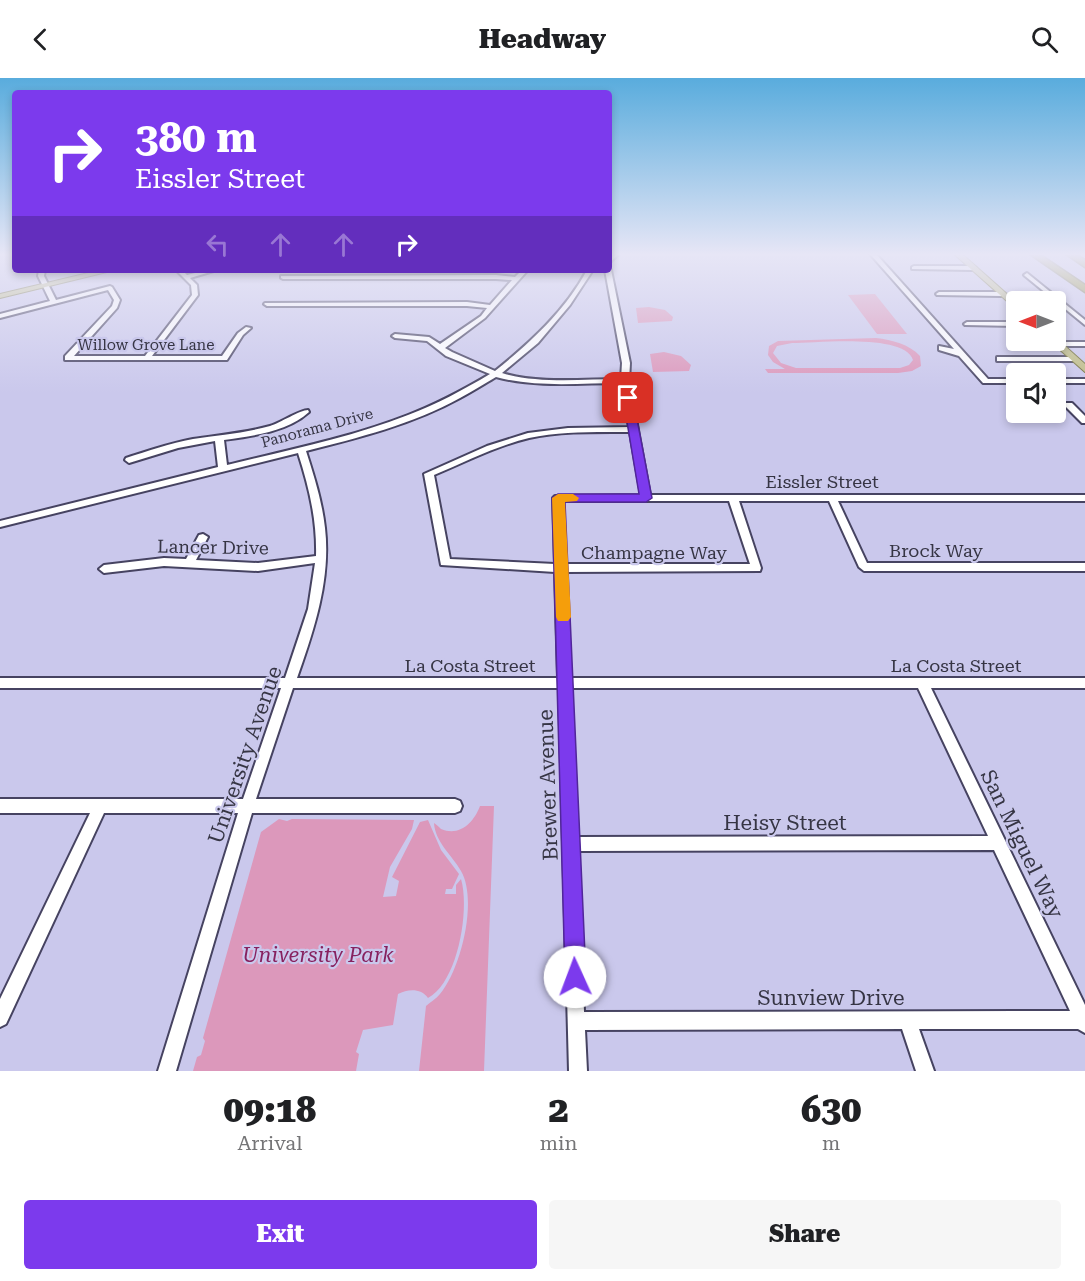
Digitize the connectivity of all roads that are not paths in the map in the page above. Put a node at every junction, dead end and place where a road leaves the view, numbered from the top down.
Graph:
1 (61, 300) edge
2 (117, 300) edge
3 (194, 300) edge
4 (498, 300) edge
5 (569, 300) edge
6 (614, 300) edge
7 (914, 300) edge
8 (1059, 300) edge
9 (54, 302) joint
10 (267, 304) dead end
11 (492, 307) junction
12 (0, 316) edge
13 (1085, 322) edge
14 (967, 324) dead end
15 (1006, 324) edge
16 (248, 328) dead end
17 (395, 336) dead end
18 (1066, 343) edge
19 (1085, 344) edge
20 (441, 347) junction
21 (942, 348) dead end
22 (1066, 351) edge
23 (962, 354) junction
24 (147, 358) junction
25 (1073, 358) junction
26 (1000, 359) dead end
27 (1085, 369) edge
28 (496, 374) junction
29 (625, 381) junction
30 (1006, 381) edge
31 (1066, 381) edge
32 (1085, 381) edge
33 (1070, 405) dead end
34 (305, 412) dead end
35 (1085, 421) edge
36 (634, 430) junction
37 (219, 437) junction
38 (301, 449) junction
39 (129, 460) dead end
40 (223, 468) junction
41 (558, 498) joint
42 (646, 498) junction
43 (733, 498) junction
44 (832, 498) junction
45 (1085, 498) edge
46 (0, 524) edge
47 (203, 537) dead end
48 (321, 559) junction
49 (189, 564) junction
50 (1085, 567) edge
51 (561, 568) junction
52 (104, 569) dead end
53 (0, 683) edge
54 (291, 683) junction
55 (566, 683) junction
56 (922, 683) junction
57 (1085, 683) edge
58 (0, 806) edge
59 (100, 806) junction
60 (247, 806) junction
61 (455, 806) dead end
62 (999, 843) junction
63 (571, 844) junction
64 (0, 1018) edge
65 (577, 1021) junction
66 (908, 1021) junction
67 (1084, 1021) edge
68 (168, 1071) edge
69 (578, 1071) edge
70 (924, 1071) edge

1 - 9 street, Willow Grove Lane
2 - 24 street, Willow Grove Lane
3 - 24 street
4 - 11 street
5 - 28 street, Panorama Drive
6 - 29 street
7 - 23 street
8 - 13 street
9 - 12 street
10 - 11 street
11 - 20 street
14 - 15 street
16 - 24 street, Willow Grove Lane
17 - 20 street
18 - 19 street
20 - 28 street
21 - 23 street
22 - 25 main road
23 - 30 street
25 - 26 street
25 - 27 main road
28 - 29 street
28 - 38 street, Panorama Drive
29 - 36 street
31 - 32 street
33 - 35 street
34 - 37 street
36 - 42 street
36 - 51 street, Champagne Way
37 - 39 street
37 - 40 street
38 - 40 street, Panorama Drive
38 - 48 street, University Avenue
40 - 46 street, Panorama Drive
41 - 42 street, Eissler Street
41 - 51 street, Brewer Avenue
42 - 43 street, Eissler Street
43 - 44 street, Eissler Street
43 - 51 street, Champagne Way
44 - 45 street, Eissler Street
44 - 50 street, Brock Way
47 - 49 street
48 - 49 street, Lancer Drive
48 - 54 street, University Avenue
49 - 52 street, Lancer Drive
51 - 55 street, Brewer Avenue
53 - 54 street, La Costa Street
54 - 55 street, La Costa Street
54 - 60 street, University Avenue
55 - 56 street, La Costa Street
55 - 63 street, Brewer Avenue
56 - 57 street, La Costa Street
56 - 62 street, San Miguel Way
58 - 59 street
59 - 60 street
59 - 64 street
60 - 61 street
60 - 68 street, University Avenue
62 - 63 street, Heisy Street
62 - 67 street, San Miguel Way
63 - 65 street, Brewer Avenue
65 - 66 street, Sunview Drive
65 - 69 street, Brewer Avenue
66 - 67 street, Sunview Drive
66 - 70 street

